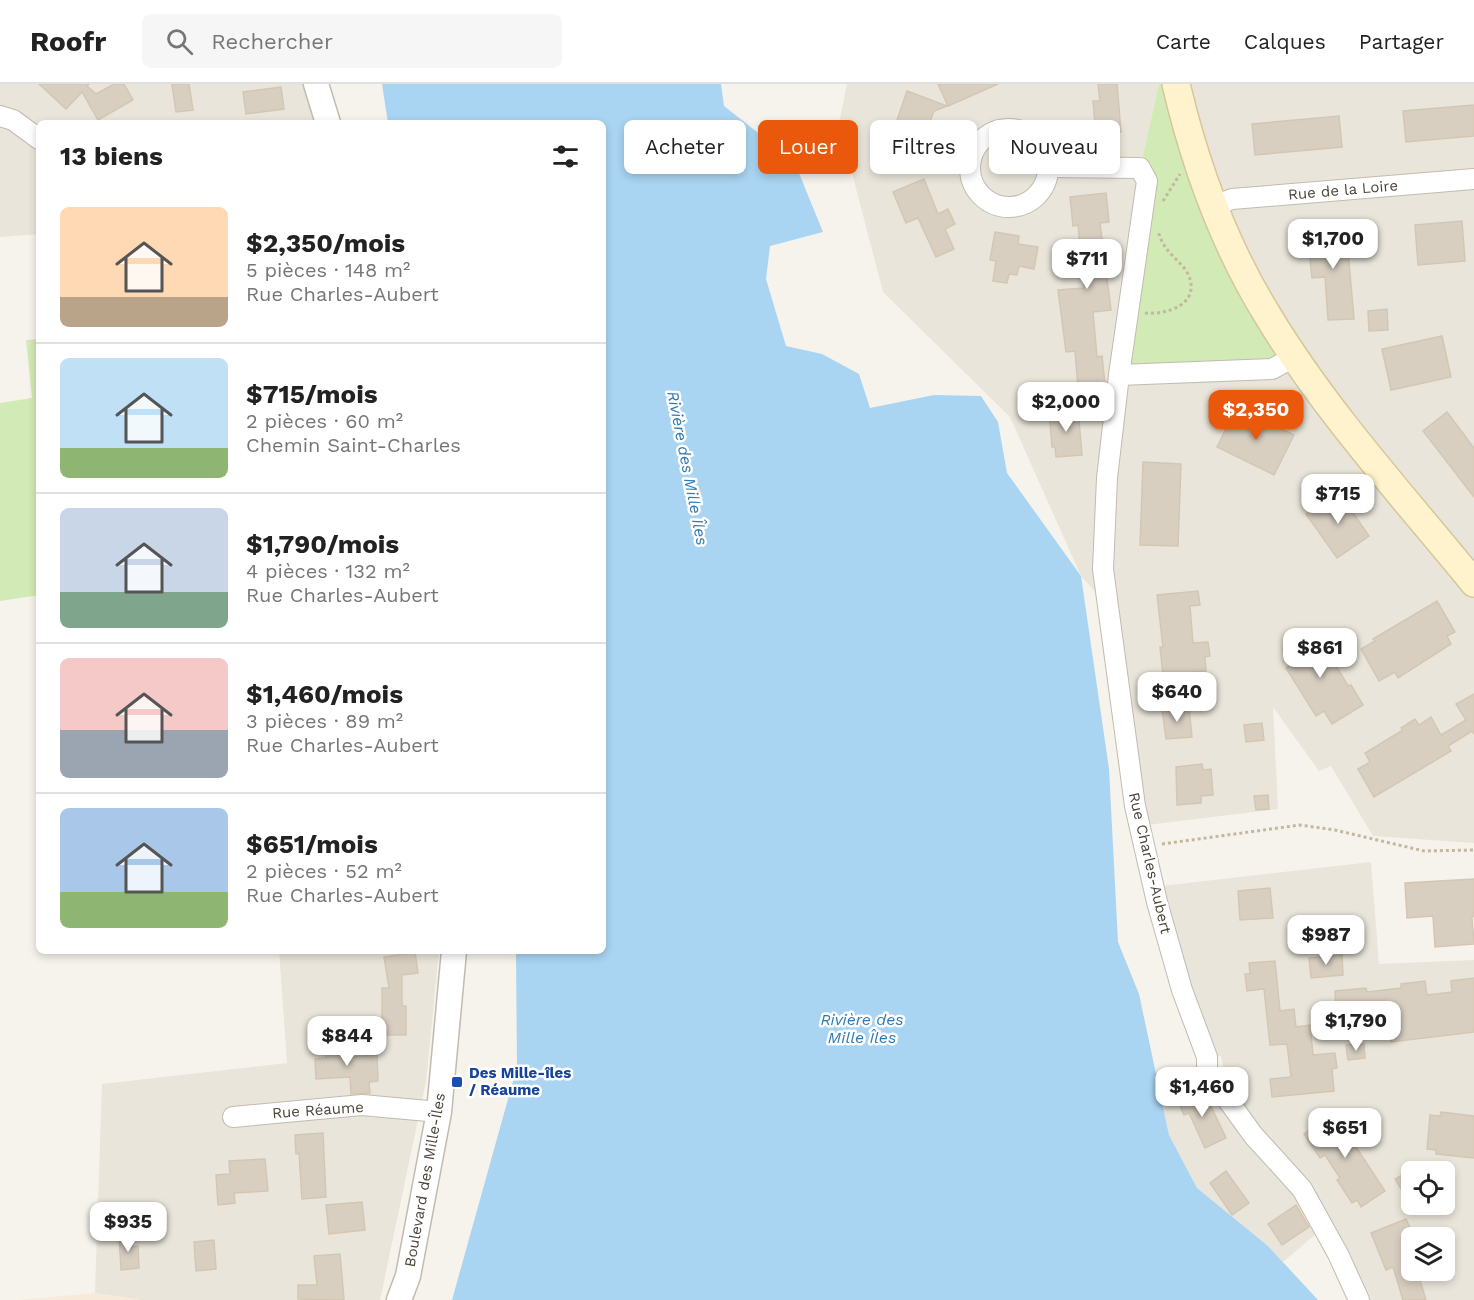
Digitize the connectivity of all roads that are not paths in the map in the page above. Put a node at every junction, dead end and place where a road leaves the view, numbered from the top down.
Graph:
1 (316, 84) edge
2 (1176, 84) edge
3 (0, 116) edge
4 (327, 120) edge
5 (36, 137) edge
6 (1048, 167) joint
7 (1120, 168) edge
8 (1474, 179) edge
9 (1214, 206) junction
10 (1294, 357) junction
11 (1119, 375) junction
12 (1474, 583) edge
13 (454, 954) edge
14 (439, 1112) junction
15 (233, 1117) dead end
16 (399, 1300) edge
17 (1359, 1300) edge

1 - 4 street
2 - 9 main road
3 - 5 street
6 - 6 street
7 - 11 street, Rue Charles-Aubert
8 - 9 street, Rue de la Loire
9 - 10 main road
10 - 11 street
10 - 12 main road
11 - 17 street, Rue Charles-Aubert
13 - 14 street, Boulevard des Mille-Îles
14 - 15 street, Rue Réaume
14 - 16 street, Boulevard des Mille-Îles

